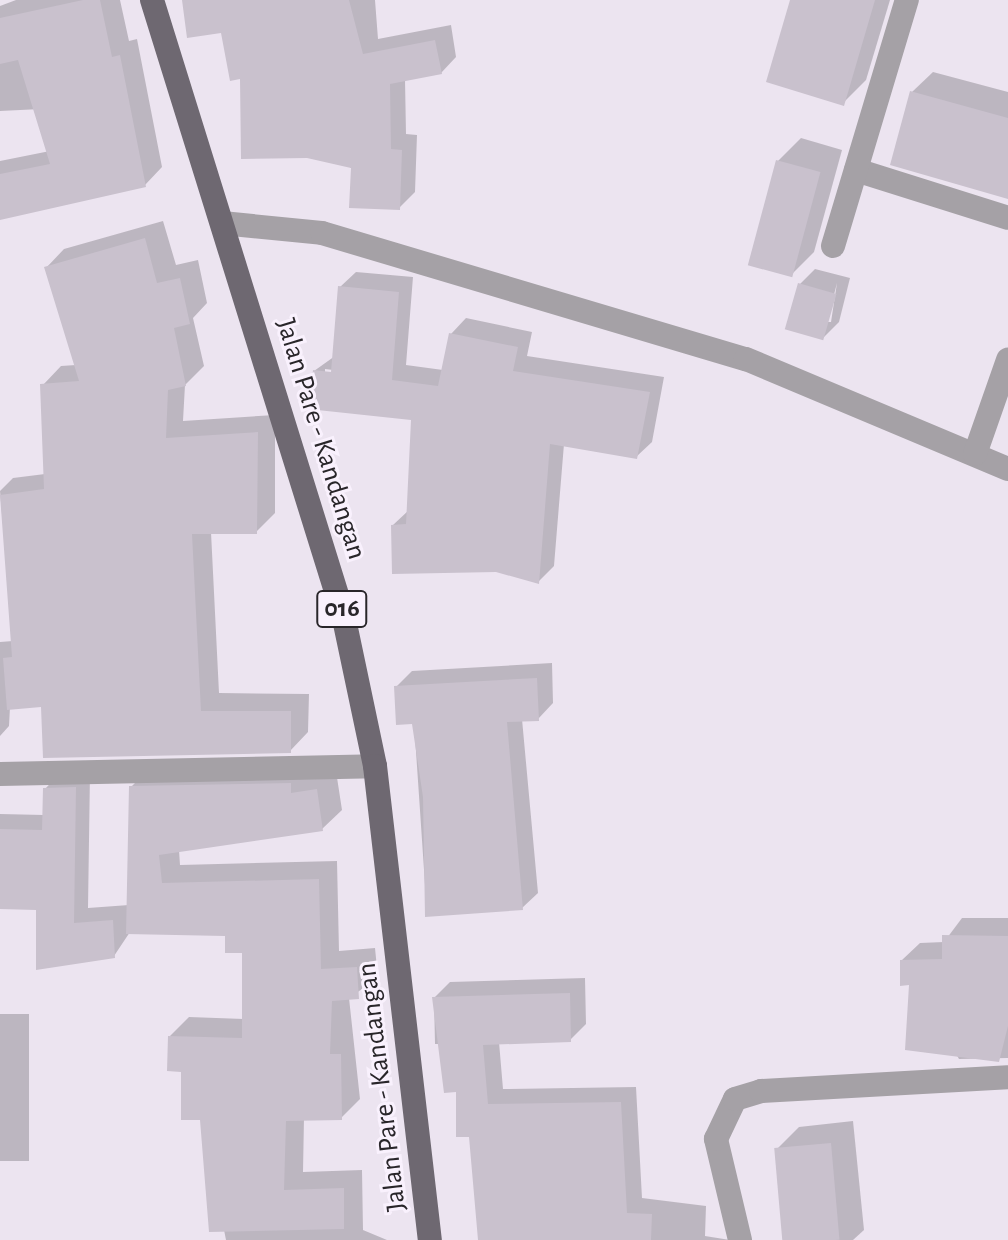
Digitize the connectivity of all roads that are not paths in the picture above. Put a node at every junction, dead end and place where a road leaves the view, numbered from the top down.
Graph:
1 (152, 0) edge
2 (907, 0) edge
3 (856, 170) junction
4 (1008, 218) edge
5 (222, 223) junction
6 (833, 246) dead end
7 (1008, 360) edge
8 (975, 454) junction
9 (1008, 469) edge
10 (375, 766) junction
11 (0, 774) edge
12 (1008, 1077) edge
13 (430, 1240) edge
14 (740, 1240) edge

1 - 5 main road, Jalan Pare - Kandangan / 016
2 - 3 street
3 - 4 street
3 - 6 street
5 - 8 street
5 - 10 main road, Jalan Pare - Kandangan / 016
7 - 8 street
8 - 9 street
10 - 11 street
10 - 13 main road, Jalan Pare - Kandangan / 016
12 - 14 street

